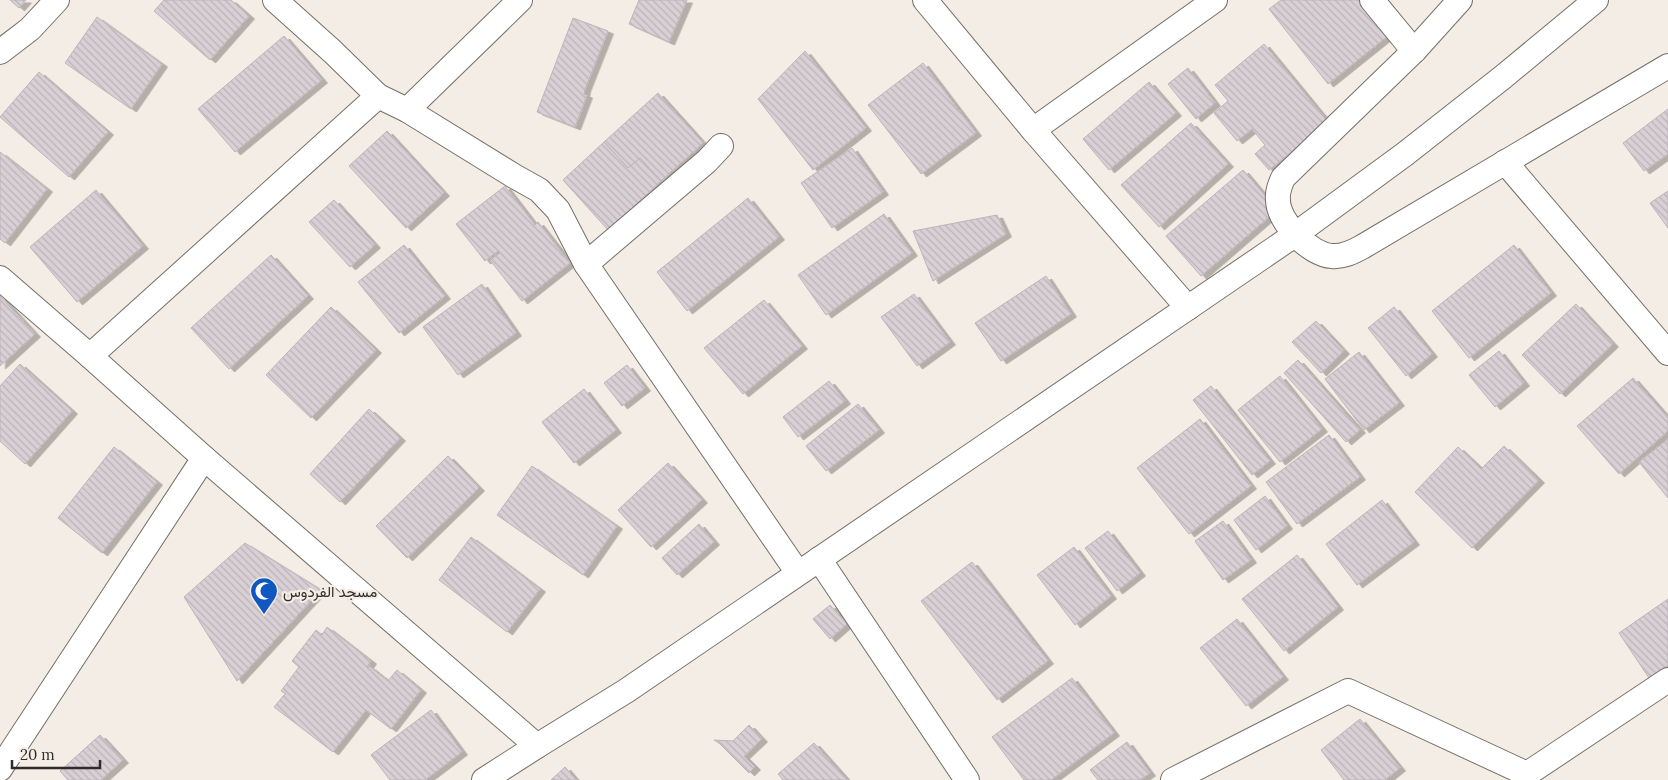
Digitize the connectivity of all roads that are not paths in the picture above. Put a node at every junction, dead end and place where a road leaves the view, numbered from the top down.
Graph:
1 (57, 0) edge
2 (276, 0) edge
3 (520, 0) edge
4 (924, 0) edge
5 (1215, 0) edge
6 (1372, 0) edge
7 (1460, 0) edge
8 (1596, 0) edge
9 (1414, 50) junction
10 (0, 52) edge
11 (1668, 66) edge
12 (378, 96) junction
13 (407, 110) junction
14 (1033, 130) junction
15 (721, 146) dead end
16 (1505, 162) junction
17 (1296, 234) junction
18 (586, 264) junction
19 (0, 278) edge
20 (1188, 308) junction
21 (1668, 353) edge
22 (90, 356) junction
23 (204, 458) junction
24 (818, 559) junction
25 (798, 573) junction
26 (1668, 680) edge
27 (537, 746) junction
28 (0, 769) edge
29 (484, 780) edge
30 (967, 780) edge
31 (1173, 780) edge

1 - 10 street
2 - 12 street
3 - 13 street
4 - 14 street
5 - 14 street
6 - 9 street
7 - 9 street
8 - 17 street
9 - 17 street
11 - 16 street
12 - 13 street
12 - 22 street
13 - 18 street
14 - 20 street
15 - 18 street
16 - 17 street
16 - 21 street
17 - 20 street
18 - 25 street
19 - 22 street
20 - 24 street
22 - 23 street
23 - 27 street
23 - 28 street
24 - 25 street
24 - 30 street
25 - 27 street
26 - 31 street
27 - 29 street

